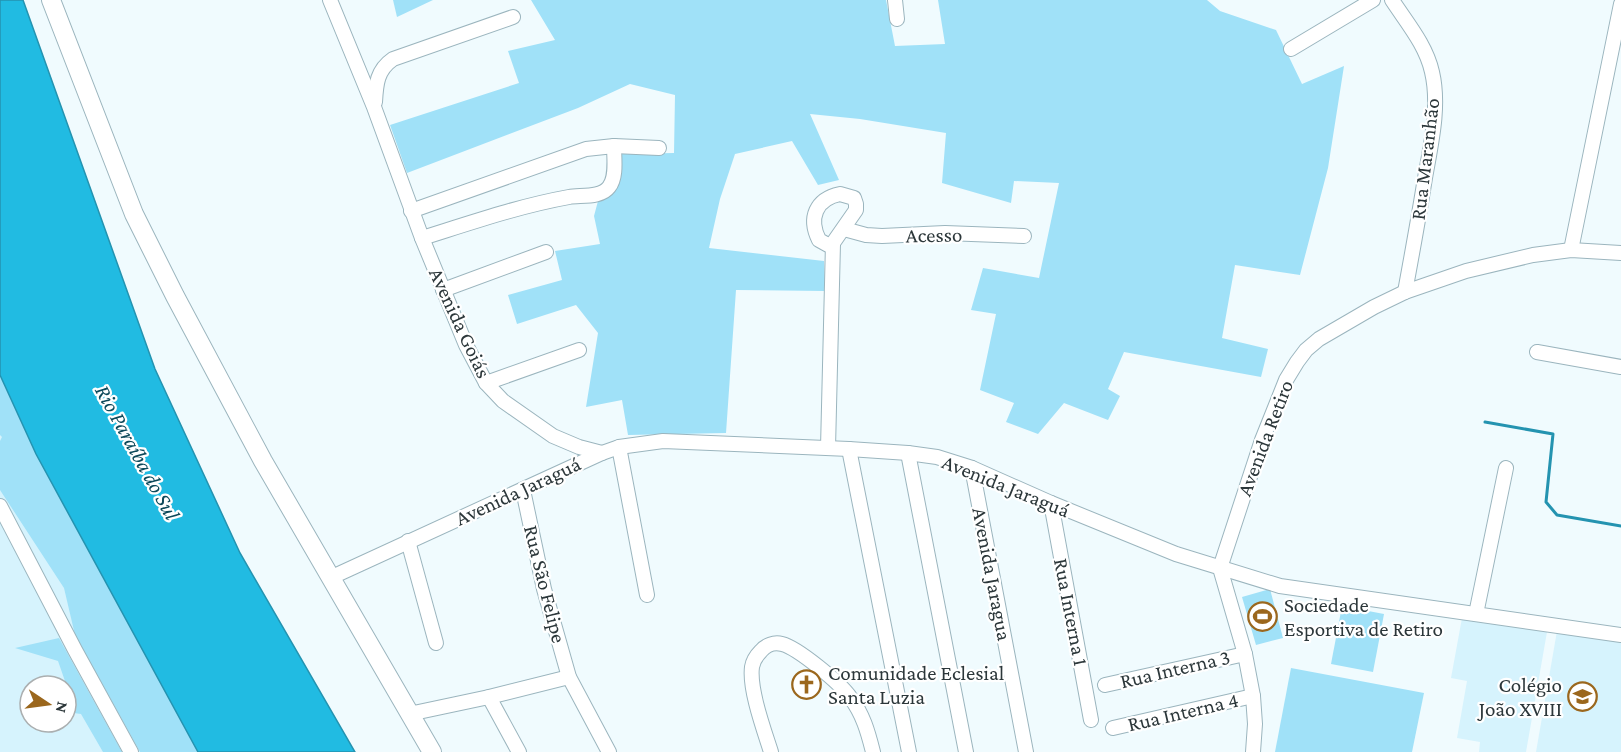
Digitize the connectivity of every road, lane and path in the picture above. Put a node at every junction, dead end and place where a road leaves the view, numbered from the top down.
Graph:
1 (51, 0) edge
2 (330, 0) edge
3 (895, 0) edge
4 (1373, 0) edge
5 (1392, 0) edge
6 (1621, 4) edge
7 (513, 17) dead end
8 (897, 19) dead end
9 (1291, 49) dead end
10 (374, 107) junction
11 (614, 146) junction
12 (660, 148) dead end
13 (411, 211) junction
14 (844, 228) junction
15 (1024, 237) dead end
16 (422, 238) junction
17 (833, 243) junction
18 (1571, 250) junction
19 (546, 252) dead end
20 (1621, 253) edge
21 (443, 290) junction
22 (1405, 291) junction
23 (579, 350) dead end
24 (1537, 352) dead end
25 (1621, 367) edge
26 (486, 383) junction
27 (619, 447) junction
28 (828, 448) junction
29 (849, 449) junction
30 (602, 453) junction
31 (908, 453) junction
32 (972, 468) junction
33 (1506, 468) dead end
34 (523, 490) junction
35 (1051, 503) junction
36 (0, 506) edge
37 (408, 541) junction
38 (1220, 568) junction
39 (332, 578) junction
40 (647, 595) dead end
41 (1476, 614) junction
42 (1621, 635) edge
43 (436, 644) dead end
44 (1245, 654) junction
45 (569, 677) junction
46 (1105, 685) dead end
47 (1253, 696) junction
48 (489, 697) junction
49 (409, 714) junction
50 (1091, 720) dead end
51 (1113, 728) dead end
52 (131, 752) edge
53 (432, 752) edge
54 (519, 752) edge
55 (609, 752) edge
56 (771, 752) edge
57 (873, 752) edge
58 (909, 752) edge
59 (966, 752) edge
60 (1026, 752) edge
61 (1253, 752) edge

1 - 39 main road
2 - 10 street, Avenida Goiás
3 - 8 street
4 - 9 street
5 - 22 street, Rua Maranhão
6 - 18 street
7 - 10 street
10 - 13 street, Avenida Goiás
11 - 12 street
11 - 13 street
11 - 16 street
13 - 16 street, Avenida Goiás
14 - 15 street, Acesso
14 - 17 street
14 - 17 street
16 - 21 street, Avenida Goiás
17 - 28 street
18 - 20 street, Avenida Retiro
18 - 22 street, Avenida Retiro
19 - 21 street
21 - 26 street, Avenida Goiás
22 - 38 street, Avenida Retiro
23 - 26 street
24 - 25 street
26 - 30 street, Avenida Goiás
27 - 28 street, Avenida Jaraguá
27 - 30 street, Avenida Jaraguá
27 - 40 street
28 - 29 street, Avenida Jaraguá
29 - 31 street, Avenida Jaraguá
29 - 58 street
30 - 34 street, Avenida Jaraguá
31 - 32 street, Avenida Jaraguá
31 - 59 street
32 - 35 street, Avenida Jaraguá
32 - 60 street, Avenida Jaragua
33 - 41 street
34 - 37 street, Avenida Jaraguá
34 - 45 street, Rua São Felipe
35 - 38 street, Avenida Jaraguá
35 - 50 street, Rua Interna 1
36 - 52 street
37 - 39 street, Avenida Jaraguá
37 - 43 street
38 - 41 street, Avenida Jaraguá
38 - 44 street
39 - 49 main road
41 - 42 street, Avenida Jaraguá
44 - 46 street, Rua Interna 3
44 - 47 street
45 - 48 street
45 - 55 street, Rua São Felipe
47 - 51 street, Rua Interna 4
47 - 61 street
48 - 49 street
48 - 54 street
49 - 53 main road
56 - 57 street

